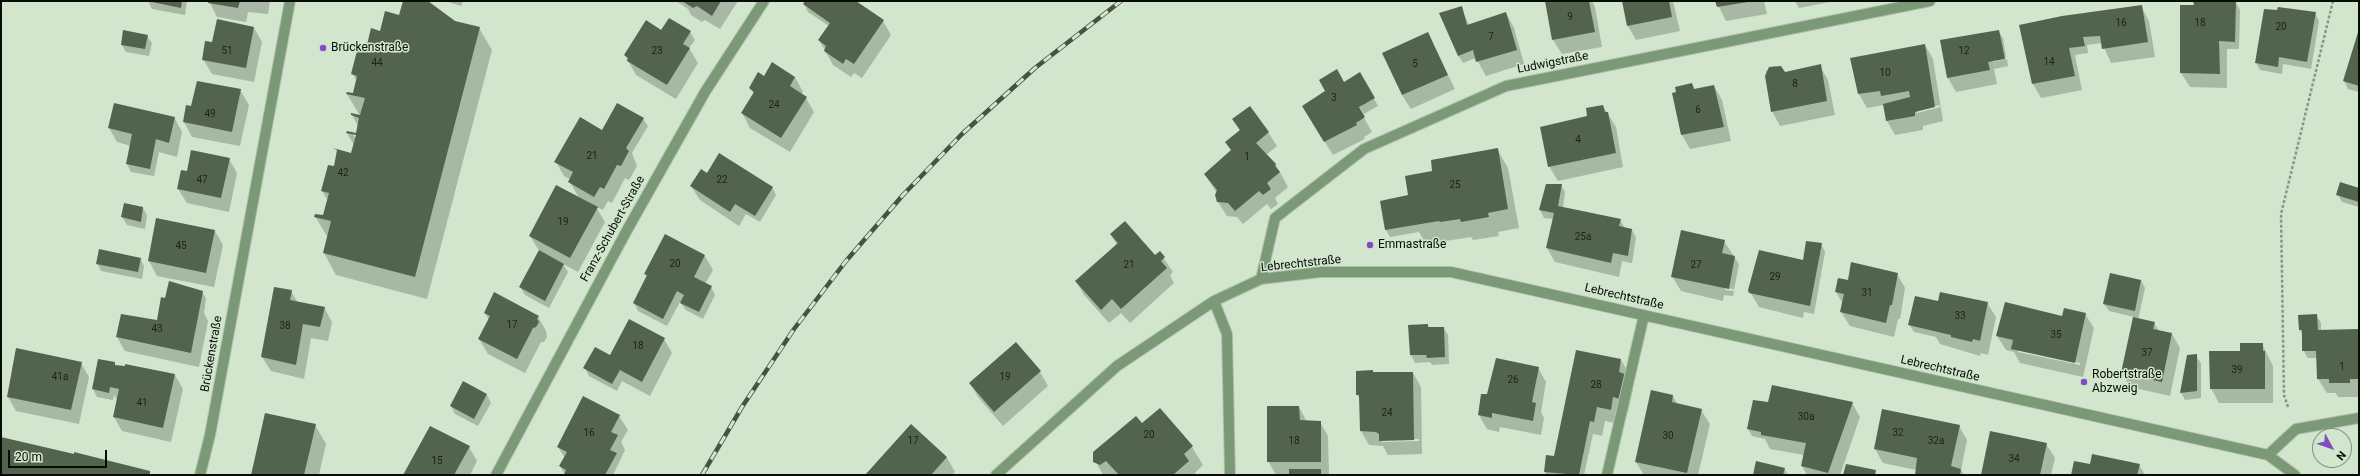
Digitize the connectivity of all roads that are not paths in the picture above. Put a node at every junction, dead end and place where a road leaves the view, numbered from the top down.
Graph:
1 (290, 1) edge
2 (764, 1) edge
3 (1930, 1) edge
4 (1261, 279) junction
5 (1214, 300) junction
6 (1644, 315) junction
7 (2359, 418) edge
8 (2268, 456) junction
9 (200, 475) edge
10 (496, 475) edge
11 (996, 475) edge
12 (1230, 475) edge
13 (1606, 475) edge
14 (2295, 475) edge

1 - 9 street, Brückenstraße
2 - 10 street, Franz-Schubert-Straße
3 - 4 street, Ludwigstraße
4 - 5 street, Lebrechtstraße
4 - 6 street, Lebrechtstraße
5 - 11 street, Lebrechtstraße
5 - 12 street
6 - 8 street, Lebrechtstraße
6 - 13 street
7 - 8 street
8 - 14 street, Lebrechtstraße

